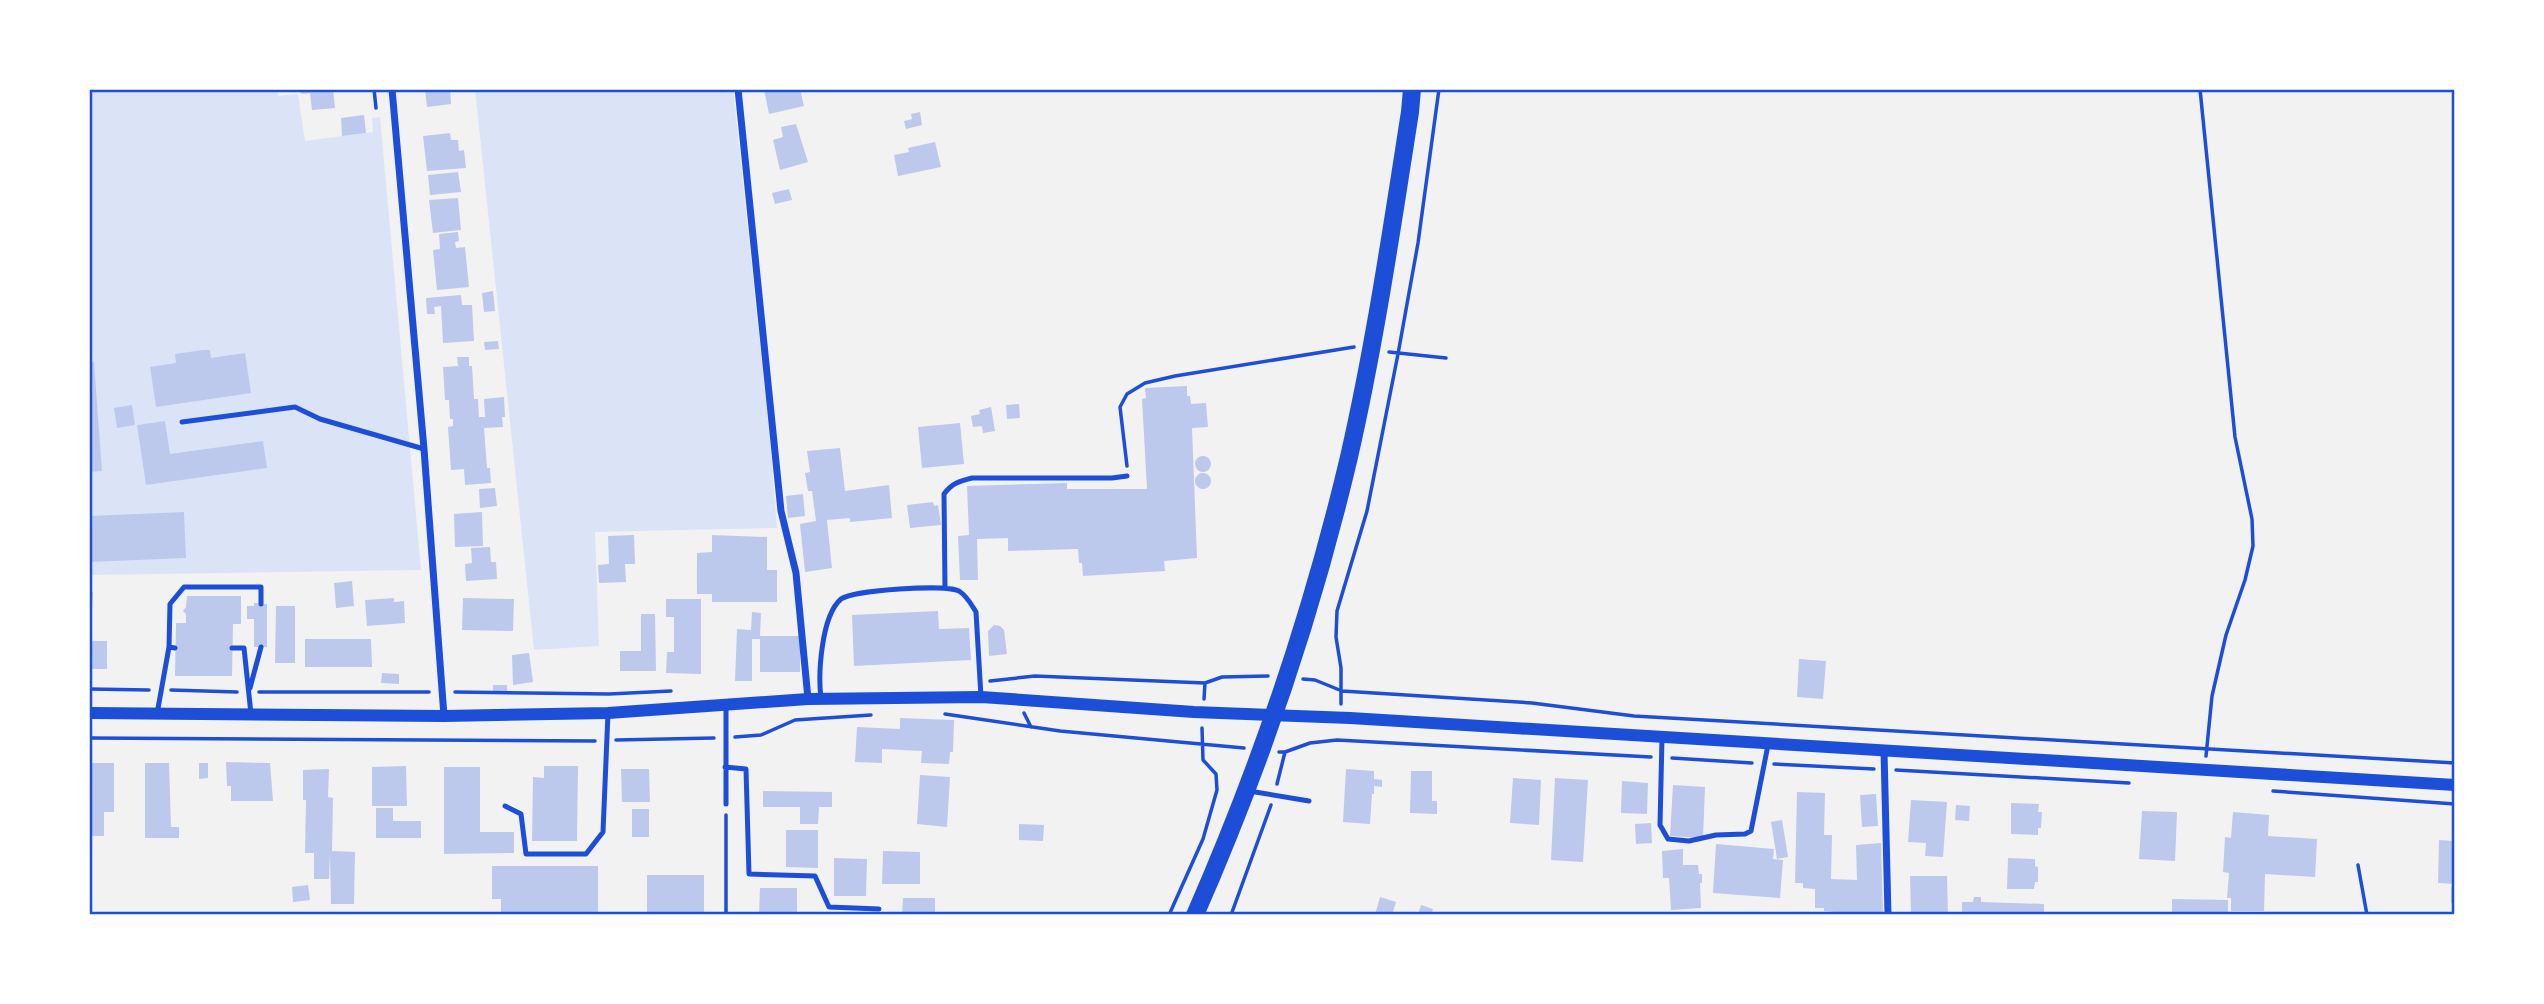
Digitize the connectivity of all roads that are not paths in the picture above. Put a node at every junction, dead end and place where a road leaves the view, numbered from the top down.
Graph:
1 (392, 89) edge
2 (738, 89) edge
3 (1412, 89) edge
4 (182, 422) dead end
5 (424, 449) junction
6 (1128, 476) road end
7 (944, 587) junction
8 (261, 604) dead end
9 (261, 647) dead end
10 (232, 648) dead end
11 (249, 692) junction
12 (981, 697) junction
13 (815, 698) junction
14 (726, 704) junction
15 (89, 713) edge
16 (608, 713) junction
17 (157, 714) junction
18 (251, 714) junction
19 (1274, 715) junction
20 (444, 716) junction
21 (1662, 738) junction
22 (1768, 744) junction
23 (1884, 751) junction
24 (726, 767) junction
25 (2455, 785) edge
26 (1246, 790) junction
27 (1309, 801) dead end
28 (726, 804) road end
29 (505, 806) dead end
30 (879, 909) dead end
31 (1195, 915) edge
32 (1888, 915) edge

1 - 5 street
2 - 13 street
3 - 19 main road
4 - 5 lane
5 - 20 street
6 - 7 lane
7 - 12 lane
7 - 13 lane
8 - 17 lane
9 - 11 lane
10 - 11 lane
11 - 18 lane
12 - 13 street
12 - 19 street
13 - 14 street
14 - 16 street
14 - 24 lane
15 - 17 street
16 - 20 street
16 - 29 lane
17 - 18 street
18 - 20 street
19 - 21 street
19 - 26 main road
21 - 22 street
21 - 22 lane
22 - 23 street
23 - 25 street
23 - 32 street
24 - 28 lane
24 - 30 lane
26 - 27 lane
26 - 31 main road

